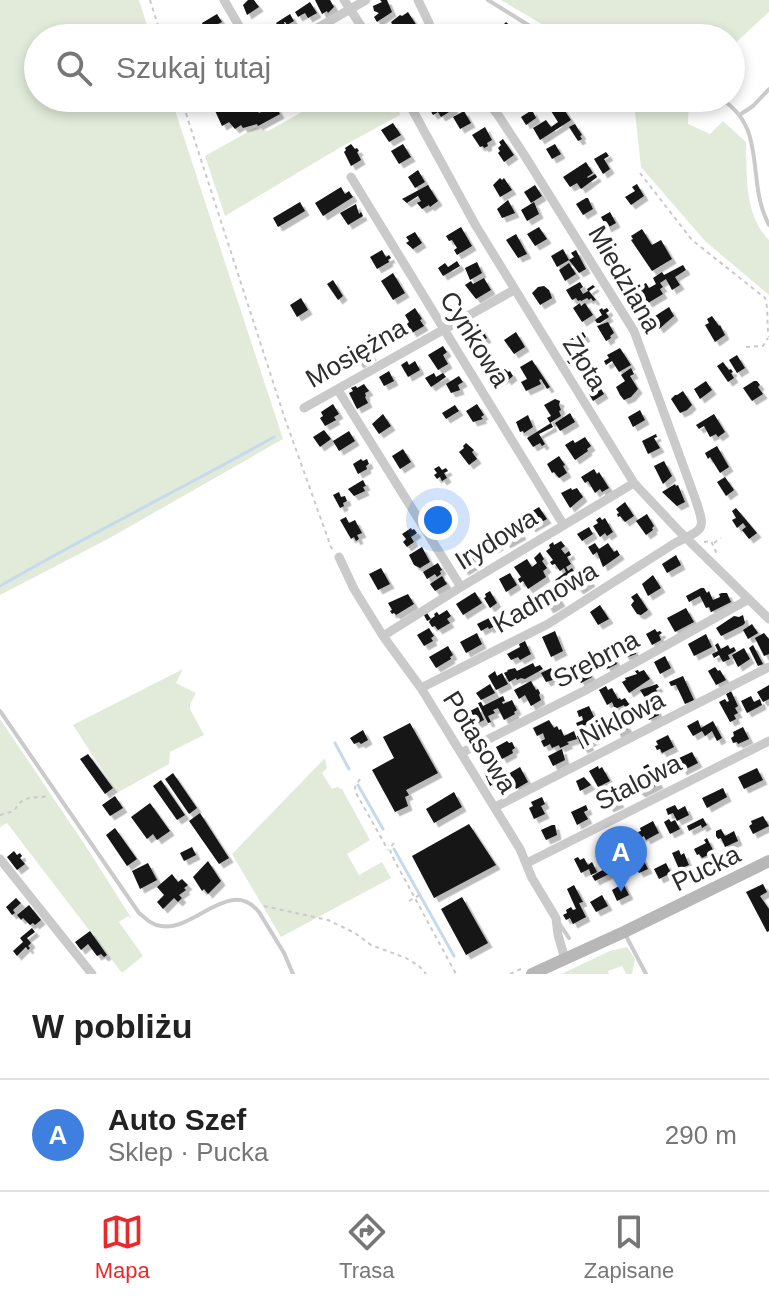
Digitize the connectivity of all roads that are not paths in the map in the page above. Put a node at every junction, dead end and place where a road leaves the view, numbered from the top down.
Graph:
1 (224, 0) edge
2 (366, 0) edge
3 (418, 0) edge
4 (488, 0) edge
5 (346, 4) edge
6 (238, 24) edge
7 (319, 24) edge
8 (360, 24) edge
9 (429, 24) edge
10 (527, 24) edge
11 (769, 89) edge
12 (745, 111) edge
13 (413, 112) edge
14 (496, 112) edge
15 (744, 112) edge
16 (741, 114) joint
17 (351, 177) dead end
18 (769, 225) edge
19 (514, 290) junction
20 (443, 329) junction
21 (338, 390) junction
22 (304, 408) dead end
23 (634, 483) junction
24 (563, 524) junction
25 (687, 538) junction
26 (339, 557) road end
27 (461, 587) junction
28 (749, 599) junction
29 (769, 619) edge
30 (383, 636) junction
31 (769, 667) edge
32 (421, 688) junction
33 (0, 711) edge
34 (769, 741) edge
35 (461, 753) junction
36 (495, 807) junction
37 (0, 859) edge
38 (769, 861) edge
39 (527, 863) junction
40 (556, 918) junction
41 (624, 932) junction
42 (569, 938) dead end
43 (565, 959) junction
44 (92, 974) edge
45 (293, 974) edge
46 (532, 974) edge
47 (646, 974) edge

1 - 6 street
2 - 5 street
3 - 9 street
4 - 10 lane
5 - 7 street
5 - 8 street
11 - 12 lane
13 - 19 street, Złota
14 - 25 street, Miedziana
15 - 16 lane
16 - 18 lane
17 - 20 street, Cynkowa
19 - 20 street, Mosiężna
19 - 23 street, Złota
20 - 21 street, Mosiężna
20 - 24 street, Cynkowa
21 - 22 street, Mosiężna
21 - 27 street
23 - 24 street, Irydowa
23 - 25 street, Złota
24 - 27 street, Irydowa
25 - 28 street, Złota
25 - 32 street, Kadmowa
26 - 30 street, Potasowa
27 - 30 street, Irydowa
28 - 29 street, Złota
28 - 35 street, Srebrna
30 - 32 street, Potasowa
31 - 36 street, Niklowa
32 - 35 street, Potasowa
33 - 45 lane
34 - 39 street, Stalowa
35 - 36 street, Potasowa
36 - 39 street, Potasowa
37 - 44 street
38 - 41 street, Pucka
39 - 40 street, Potasowa
40 - 42 lane
40 - 43 street, Potasowa
41 - 43 street, Pucka
41 - 47 lane
43 - 46 street, Pucka

